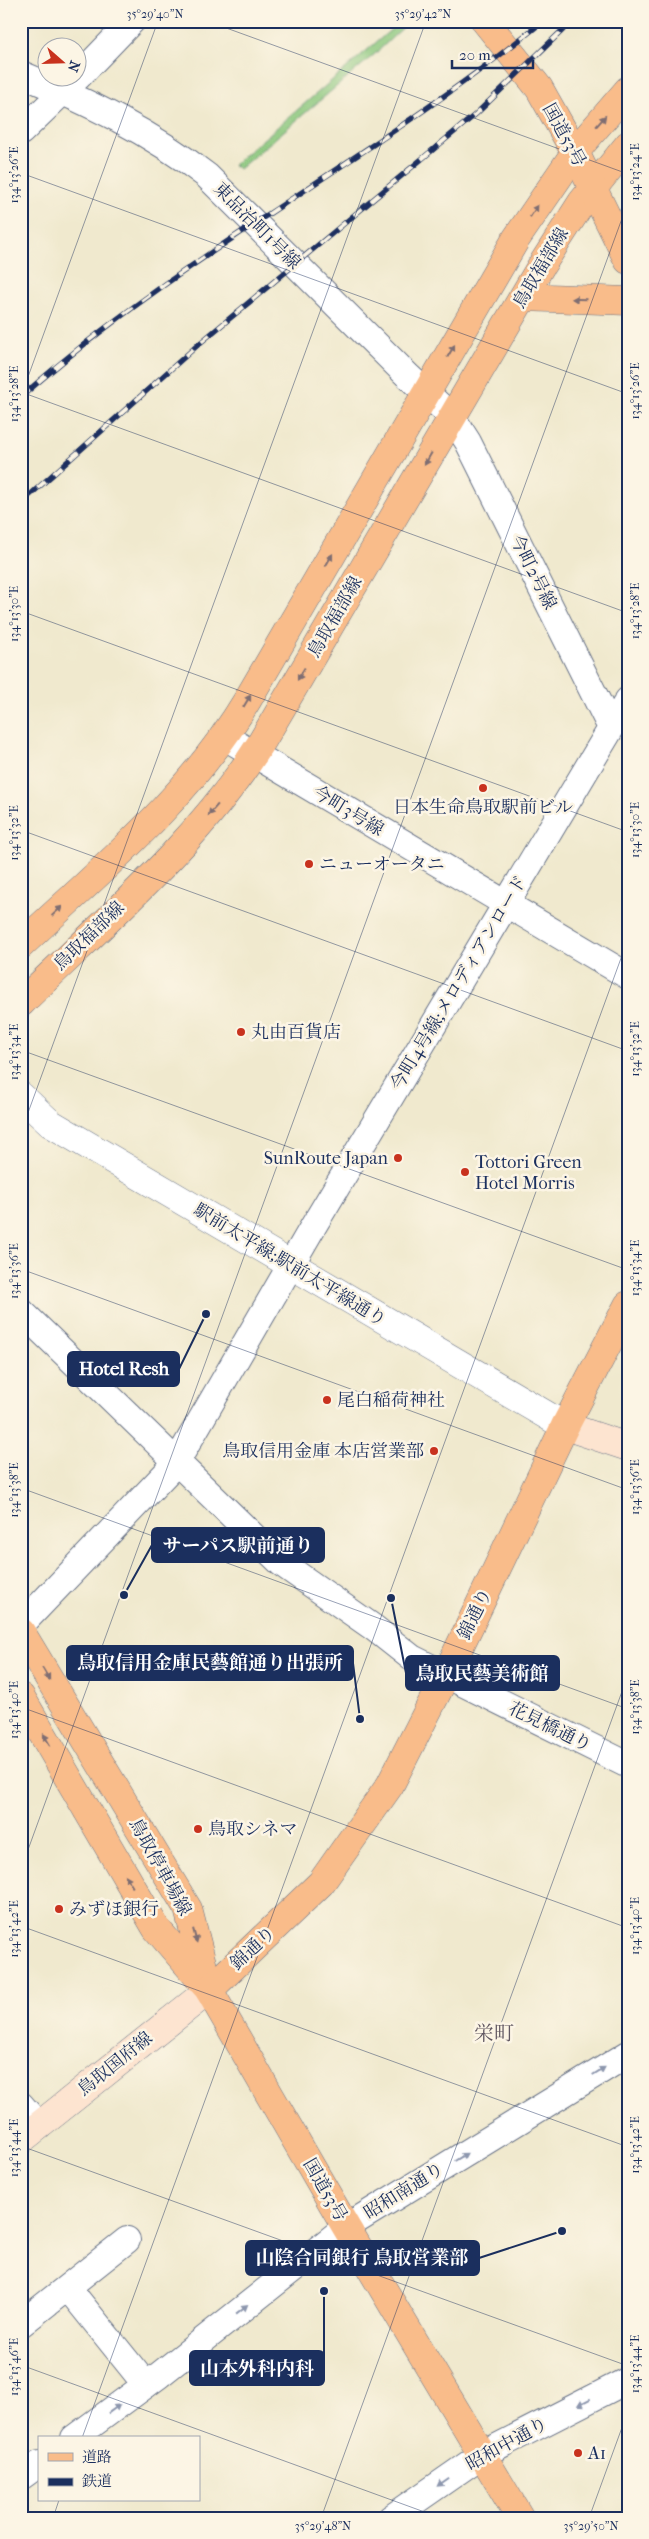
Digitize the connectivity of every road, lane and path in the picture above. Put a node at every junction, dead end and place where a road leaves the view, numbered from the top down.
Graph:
1 (132, 21) edge
2 (490, 23) edge
3 (88, 66) edge
4 (21, 74) edge
5 (38, 77) edge
6 (67, 88) edge
7 (81, 88) edge
8 (628, 90) edge
9 (21, 132) edge
10 (628, 145) edge
11 (575, 152) junction
12 (592, 188) junction
13 (628, 260) edge
14 (523, 297) junction
15 (628, 301) edge
16 (427, 393) junction
17 (452, 417) junction
18 (628, 700) edge
19 (611, 728) junction
20 (225, 737) junction
21 (254, 754) junction
22 (506, 905) junction
23 (21, 945) edge
24 (628, 976) edge
25 (21, 1003) edge
26 (21, 1096) edge
27 (291, 1266) junction
28 (628, 1305) edge
29 (21, 1311) edge
30 (565, 1426) junction
31 (628, 1447) edge
32 (176, 1463) junction
33 (21, 1625) edge
34 (21, 1632) edge
35 (446, 1675) junction
36 (21, 1697) edge
37 (628, 1765) edge
38 (209, 1990) junction
39 (628, 2054) edge
40 (21, 2105) edge
41 (30, 2133) edge
42 (346, 2228) junction
43 (127, 2240) dead end
44 (68, 2288) junction
45 (21, 2324) edge
46 (628, 2380) edge
47 (146, 2385) junction
48 (77, 2436) edge
49 (483, 2454) junction
50 (38, 2465) edge
51 (21, 2477) edge
52 (391, 2518) edge
53 (520, 2518) edge

1 - 3 street
2 - 11 main road, 国道53号
4 - 5 street, 東品治町1号線
6 - 9 street
7 - 16 street, 東品治町1号線
11 -> 8 main road, 鳥取福部線
10 - 12 main road, 鳥取福部線
11 - 12 main road, 国道53号
16 -> 11 main road, 鳥取福部線
12 - 13 main road, 国道53号
12 - 14 main road, 鳥取福部線
15 -> 14 main road
14 - 17 main road, 鳥取福部線
16 - 17 street, 東品治町1号線
20 -> 16 main road, 鳥取福部線
17 - 19 street, 今町2号線
17 -> 21 main road, 鳥取福部線
18 - 19 street, 今町4号線;メロディアンロード
19 - 22 street, 今町4号線;メロディアンロード
20 - 21 street, 今町3号線
23 -> 20 main road, 鳥取福部線
21 - 22 street, 今町3号線
21 -> 25 main road, 鳥取福部線
22 - 24 street, 今町3号線
22 - 27 street, 今町4号線;メロディアンロード
26 - 27 street, 駅前太平線;駅前太平線通り
27 - 30 street, 駅前太平線;駅前太平線通り
27 - 32 street, 今町4号線;メロディアンロード
28 - 30 main road, 錦通り
29 - 32 street, 花見橋通り
30 - 31 main road
30 - 35 main road, 錦通り
32 - 33 street, 今町4号線;メロディアンロード
32 - 35 street, 花見橋通り
34 -> 38 main road, 鳥取停車場線
35 - 37 street, 花見橋通り
35 - 38 main road, 錦通り
38 -> 36 main road, 鳥取停車場線
38 - 41 main road, 鳥取国府線
38 - 42 main road, 国道53号
42 -> 39 street, 昭和南通り
40 - 41 street
47 -> 42 street, 昭和南通り
42 - 49 main road, 国道53号
43 - 44 street
44 - 45 street
44 - 47 street
46 -> 49 street, 昭和中通り
48 -> 47 street, 昭和南通り
49 -> 52 street, 昭和中通り
49 - 53 main road, 国道53号
50 - 51 street

